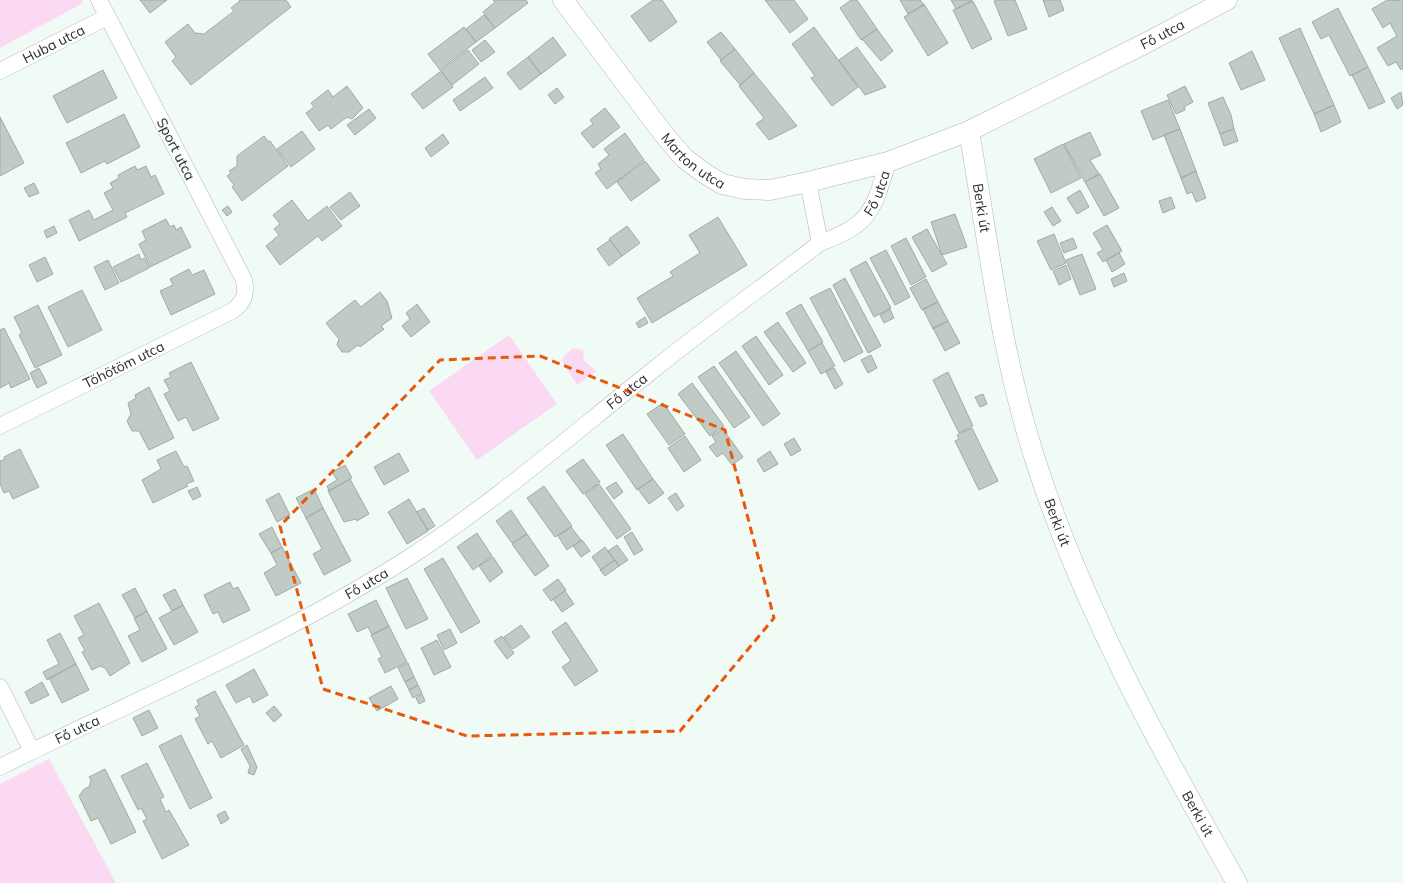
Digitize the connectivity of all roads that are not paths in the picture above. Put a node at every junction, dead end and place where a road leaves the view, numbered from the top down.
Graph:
1 (99, 0) edge
2 (563, 0) edge
3 (1227, 0) edge
4 (107, 16) junction
5 (0, 71) edge
6 (968, 130) junction
7 (888, 162) junction
8 (808, 182) junction
9 (820, 243) junction
10 (244, 299) joint
11 (0, 426) edge
12 (0, 687) edge
13 (32, 751) junction
14 (0, 767) edge
15 (1237, 883) edge

1 - 4 street, Sport utca
2 - 8 street, Marton utca
3 - 6 street, Fő utca
4 - 5 street, Huba utca
4 - 10 street, Sport utca
6 - 7 street, Fő utca
6 - 15 street, Berki út
7 - 8 street, Marton utca
7 - 9 street, Fő utca
8 - 9 street
9 - 13 street, Fő utca
10 - 11 street, Töhötöm utca
12 - 13 street
13 - 14 street, Fő utca

